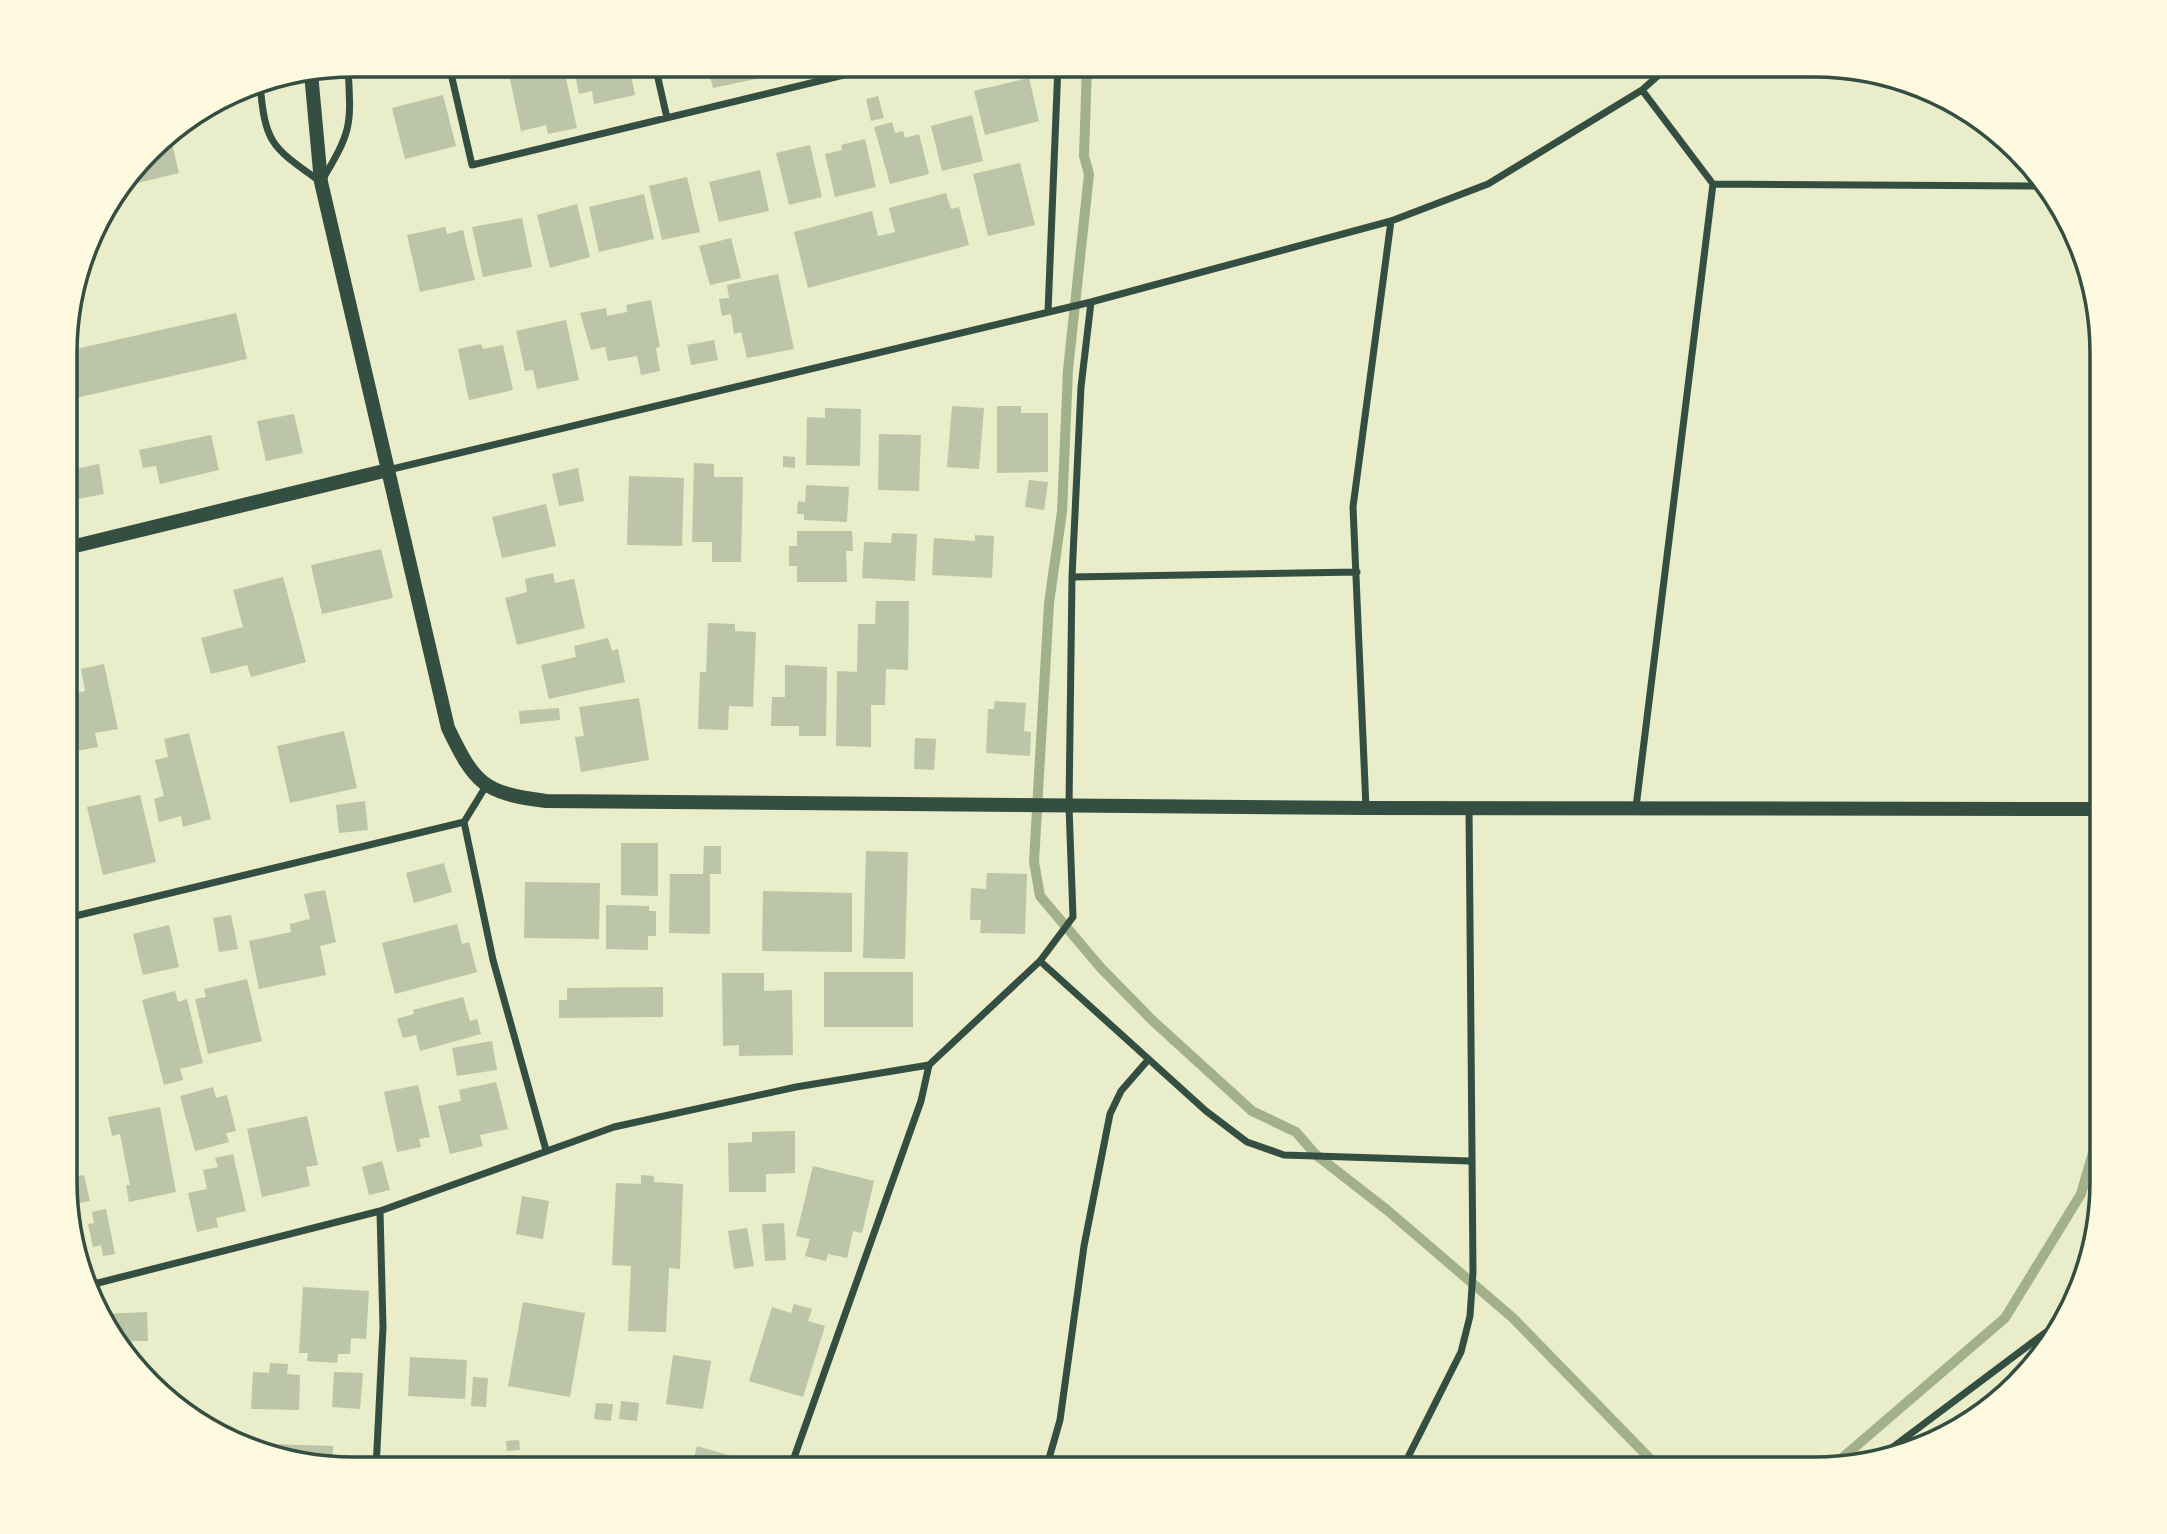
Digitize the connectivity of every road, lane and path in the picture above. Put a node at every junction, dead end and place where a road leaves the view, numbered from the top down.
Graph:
1 (349, 77) edge
2 (452, 77) edge
3 (658, 77) edge
4 (836, 77) edge
5 (1058, 77) edge
6 (1657, 77) edge
7 (312, 80) edge
8 (1642, 90) junction
9 (261, 93) edge
10 (667, 118) junction
11 (321, 182) junction
12 (1713, 184) junction
13 (2034, 186) edge
14 (1391, 221) junction
15 (1091, 302) junction
16 (1048, 312) junction
17 (388, 470) junction
18 (77, 546) edge
19 (1357, 572) junction
20 (1072, 577) junction
21 (486, 786) junction
22 (1069, 806) junction
23 (1469, 807) junction
24 (1636, 807) junction
25 (1366, 808) junction
26 (2090, 809) edge
27 (464, 822) junction
28 (77, 916) edge
29 (1040, 961) junction
30 (1148, 1060) junction
31 (929, 1065) junction
32 (546, 1150) junction
33 (1470, 1161) junction
34 (380, 1211) junction
35 (97, 1283) edge
36 (2042, 1335) edge
37 (1897, 1444) edge
38 (377, 1457) edge
39 (794, 1457) edge
40 (1049, 1457) edge
41 (1408, 1457) edge

1 - 11 street
2 - 10 street
3 - 10 street
4 - 10 street
5 - 16 street
6 - 8 street
7 - 11 main road
8 - 12 street
8 - 14 street
9 - 11 street
11 - 17 main road
12 - 13 street
12 - 24 street
14 - 15 street
14 - 19 street
15 - 16 street
15 - 20 street
16 - 17 street
17 - 18 main road
17 - 21 main road
19 - 20 street
19 - 25 street
20 - 22 street
21 - 22 main road
21 - 27 street
22 - 25 main road
22 - 29 street
23 - 24 main road
23 - 25 main road
23 - 33 street
24 - 26 main road
27 - 28 street
27 - 32 street
29 - 30 street
29 - 31 street
30 - 33 street
30 - 40 street
31 - 32 street
31 - 39 street
32 - 34 street
33 - 41 street
34 - 35 street
34 - 38 street
36 - 37 street

